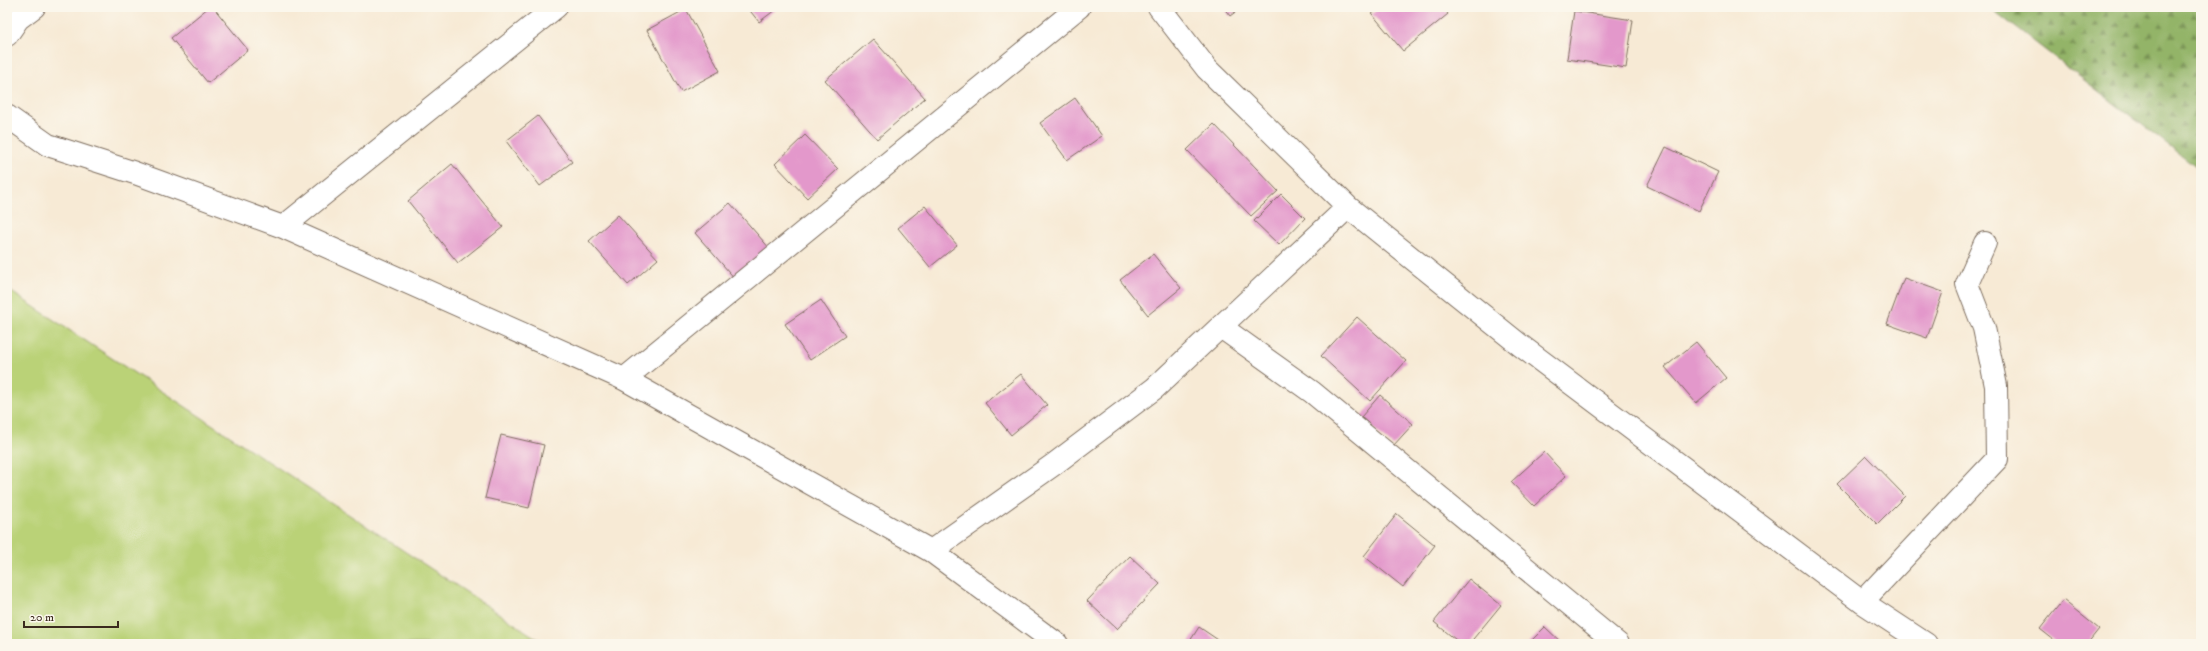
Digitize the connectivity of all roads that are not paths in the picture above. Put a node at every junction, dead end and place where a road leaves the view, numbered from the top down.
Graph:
1 (34, 7) edge
2 (556, 7) edge
3 (1079, 7) edge
4 (1159, 7) edge
5 (7, 34) edge
6 (7, 116) edge
7 (1348, 207) junction
8 (283, 226) junction
9 (1985, 243) dead end
10 (1221, 327) junction
11 (624, 379) junction
12 (931, 550) junction
13 (1862, 602) junction
14 (1057, 644) edge
15 (1618, 644) edge
16 (1926, 644) edge

1 - 5 street
2 - 8 street
3 - 11 street
4 - 7 street
6 - 8 street
7 - 10 street
7 - 13 street
8 - 11 street
9 - 13 street
10 - 12 street
10 - 15 street
11 - 12 street
12 - 14 street
13 - 16 street

